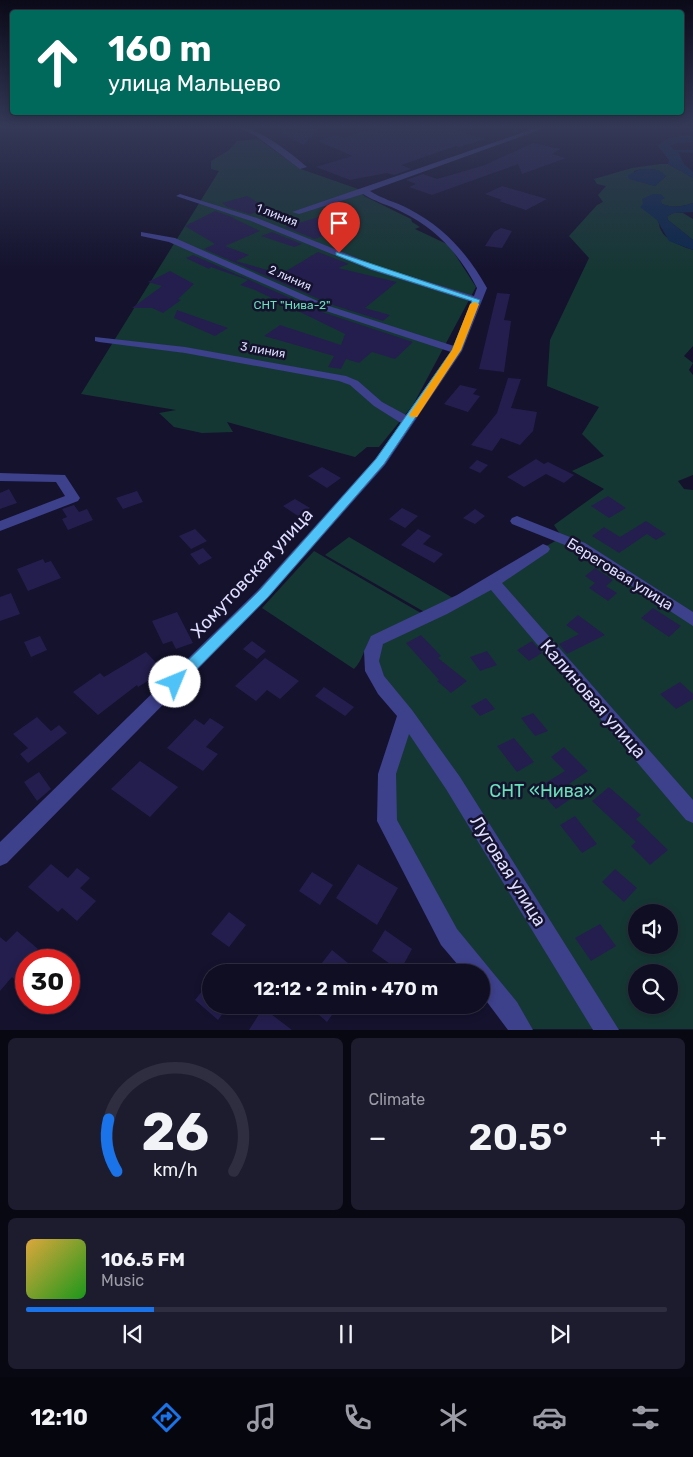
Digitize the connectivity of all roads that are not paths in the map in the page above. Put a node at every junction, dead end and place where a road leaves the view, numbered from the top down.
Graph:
1 (411, 174) edge
2 (364, 191) junction
3 (180, 196) dead end
4 (296, 212) dead end
5 (144, 234) dead end
6 (476, 300) junction
7 (99, 339) dead end
8 (457, 350) junction
9 (409, 422) junction
10 (0, 477) edge
11 (517, 521) dead end
12 (0, 526) edge
13 (543, 549) dead end
14 (494, 583) junction
15 (693, 620) edge
16 (406, 715) junction
17 (693, 814) edge
18 (0, 856) edge
19 (471, 964) edge
20 (490, 987) edge
21 (521, 1030) edge
22 (607, 1030) edge

1 - 2 street
2 - 4 street
2 - 6 street, Хомутовская улица
3 - 6 street, 1 линия
5 - 8 street, 2 линия
6 - 8 street, Хомутовская улица
7 - 9 street, 3 линия
8 - 9 street, Хомутовская улица
9 - 18 street, Хомутовская улица
10 - 12 street
11 - 15 street, Береговая улица
13 - 14 street
14 - 16 street, Луговая улица
14 - 17 street, Калиновая улица
16 - 19 street
16 - 22 street, Луговая улица
20 - 21 street

